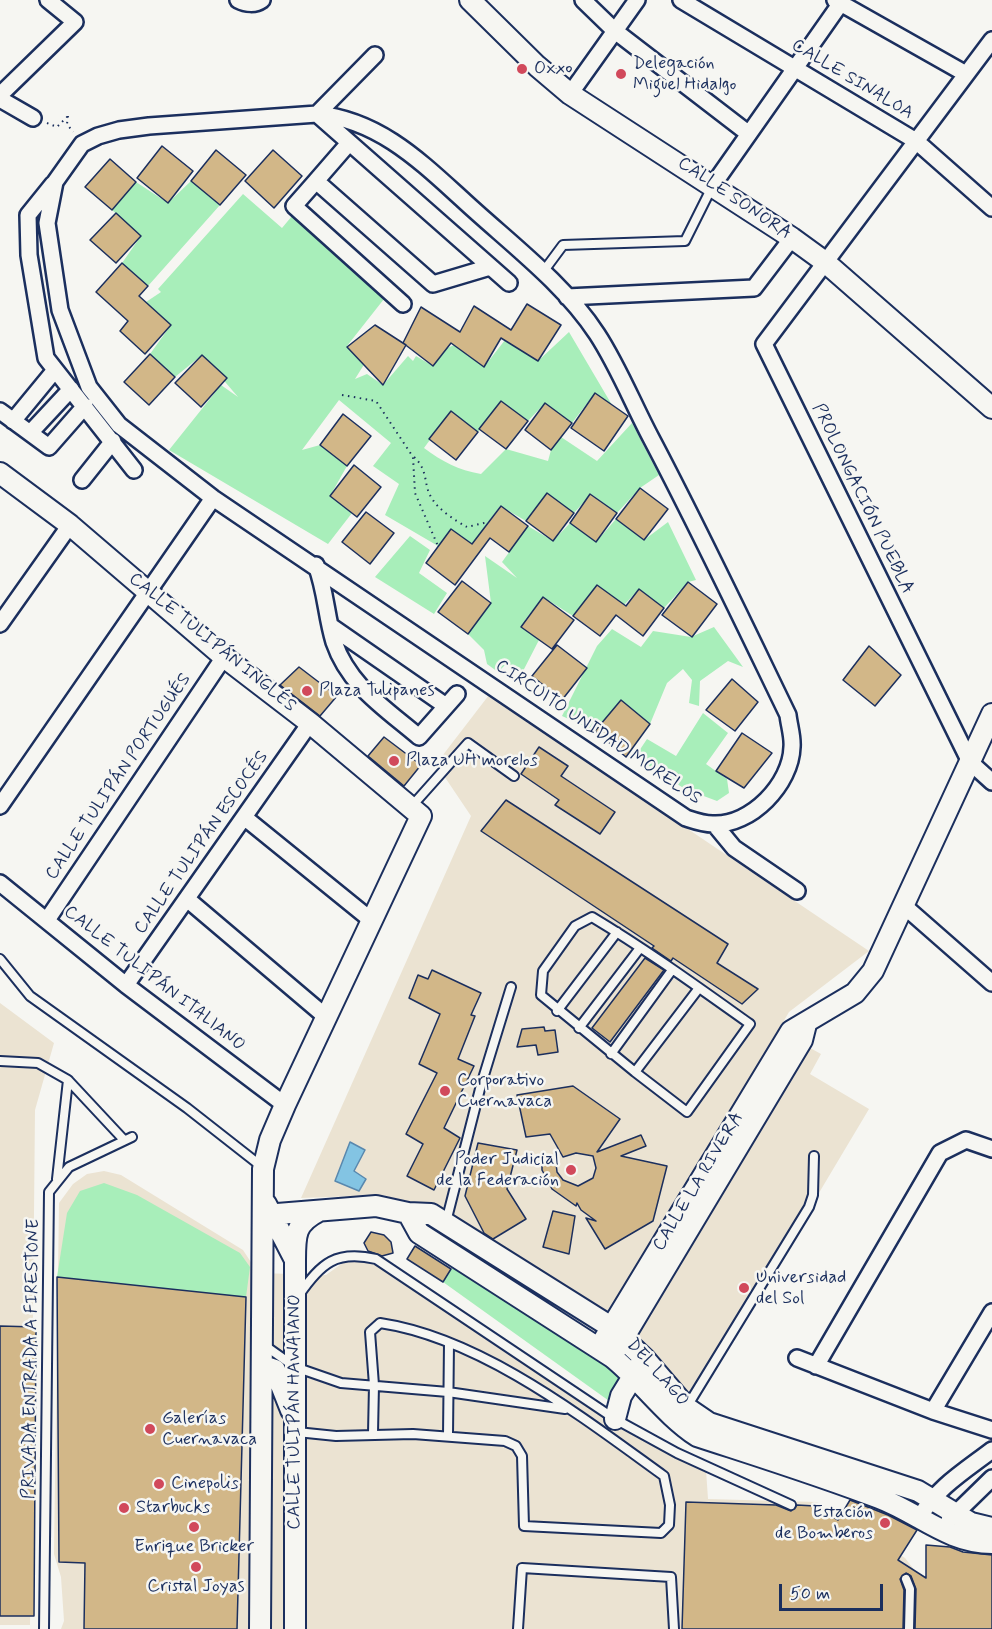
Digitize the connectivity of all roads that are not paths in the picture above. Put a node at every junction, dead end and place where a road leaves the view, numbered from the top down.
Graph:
1 (48, 0) edge
2 (238, 0) edge
3 (261, 0) edge
4 (470, 0) edge
5 (584, 0) edge
6 (638, 0) edge
7 (681, 0) edge
8 (840, 1) edge
9 (615, 31) junction
10 (992, 40) edge
11 (375, 55) dead end
12 (795, 69) junction
13 (966, 74) junction
14 (570, 94) junction
15 (0, 97) edge
16 (317, 114) junction
17 (33, 118) road end
18 (749, 134) junction
19 (916, 141) junction
20 (349, 143) junction
21 (316, 180) junction
22 (55, 182) junction
23 (713, 185) junction
24 (992, 208) edge
25 (792, 238) junction
26 (825, 262) junction
27 (490, 267) junction
28 (542, 273) junction
29 (509, 283) dead end
30 (567, 297) junction
31 (403, 304) dead end
32 (55, 370) junction
33 (71, 389) junction
34 (85, 406) junction
35 (992, 408) edge
36 (0, 411) edge
37 (13, 421) junction
38 (30, 433) junction
39 (113, 441) junction
40 (134, 470) dead end
41 (0, 473) edge
42 (81, 480) dead end
43 (213, 498) junction
44 (70, 525) junction
45 (315, 566) junction
46 (148, 590) junction
47 (0, 624) edge
48 (332, 627) junction
49 (224, 657) junction
50 (458, 694) dead end
51 (446, 706) junction
52 (992, 714) edge
53 (310, 723) junction
54 (970, 762) junction
55 (514, 776) dead end
56 (992, 782) edge
57 (0, 806) edge
58 (416, 812) junction
59 (244, 817) junction
60 (715, 825) junction
61 (0, 884) edge
62 (797, 891) dead end
63 (187, 899) junction
64 (903, 905) junction
65 (46, 920) junction
66 (371, 921) junction
67 (617, 932) junction
68 (640, 948) junction
69 (0, 959) edge
70 (672, 970) junction
71 (992, 983) edge
72 (126, 985) junction
73 (511, 987) dead end
74 (699, 988) junction
75 (558, 1011) junction
76 (325, 1016) junction
77 (579, 1028) junction
78 (611, 1054) junction
79 (0, 1061) edge
80 (635, 1072) junction
81 (68, 1080) junction
82 (285, 1105) junction
83 (132, 1137) dead end
84 (124, 1140) junction
85 (992, 1149) edge
86 (814, 1156) dead end
87 (263, 1169) junction
88 (57, 1179) junction
89 (267, 1210) junction
90 (320, 1211) junction
91 (408, 1213) junction
92 (446, 1222) junction
93 (295, 1266) junction
94 (264, 1270) junction
95 (264, 1300) junction
96 (295, 1301) junction
97 (992, 1312) edge
98 (618, 1332) junction
99 (449, 1343) junction
100 (263, 1344) junction
101 (606, 1352) junction
102 (797, 1358) dead end
103 (263, 1366) junction
104 (639, 1366) junction
105 (816, 1366) junction
106 (295, 1367) junction
107 (374, 1385) junction
108 (448, 1392) junction
109 (687, 1408) junction
110 (568, 1410) junction
111 (933, 1411) junction
112 (615, 1419) junction
113 (295, 1426) junction
114 (262, 1430) junction
115 (992, 1430) edge
116 (373, 1433) junction
117 (448, 1435) junction
118 (992, 1450) edge
119 (992, 1478) edge
120 (885, 1490) junction
121 (932, 1498) junction
122 (791, 1505) dead end
123 (956, 1514) junction
124 (920, 1517) junction
125 (992, 1528) edge
126 (937, 1530) junction
127 (992, 1543) edge
128 (906, 1579) dead end
129 (44, 1629) edge
130 (260, 1629) edge
131 (272, 1629) edge
132 (295, 1629) edge
133 (518, 1629) edge
134 (674, 1629) edge
135 (909, 1629) edge

1 - 15 street
2 - 3 street
4 - 14 street, CALLE SONORA
5 - 9 street
6 - 9 street
7 - 12 street, CALLE SINALOA
8 - 12 street
8 - 13 street
9 - 14 street
9 - 18 street
10 - 13 street
11 - 16 street
12 - 18 street
12 - 19 street, CALLE SINALOA
13 - 19 street
14 - 23 street, CALLE SONORA
15 - 17 street
16 - 20 street
16 - 22 street, CIRCUITO UNIDAD MORELOS
16 - 28 street, CIRCUITO UNIDAD MORELOS
18 - 23 street
19 - 24 street, CALLE SINALOA
19 - 26 street
20 - 21 street
20 - 27 street
21 - 27 street
21 - 31 street
22 - 32 street
22 - 43 street, CIRCUITO UNIDAD MORELOS
23 - 25 street, CALLE SONORA
23 - 28 lane
25 - 26 street, CALLE SONORA
25 - 30 street
26 - 35 street, CALLE SONORA
26 - 54 street, PROLONGACIÓN PUEBLA
27 - 29 street
28 - 30 street, CIRCUITO UNIDAD MORELOS
30 - 60 street, CIRCUITO UNIDAD MORELOS
32 - 33 street
32 - 37 street
33 - 34 street
33 - 38 street
34 - 38 street
34 - 39 street
36 - 37 street
37 - 38 street
39 - 40 street
39 - 42 street
41 - 44 street, CALLE TULIPÁN INGLÉS
43 - 45 street, CIRCUITO UNIDAD MORELOS
43 - 46 street
44 - 46 street, CALLE TULIPÁN INGLÉS
44 - 47 street
45 - 48 street
45 - 60 street, CIRCUITO UNIDAD MORELOS
46 - 49 street, CALLE TULIPÁN INGLÉS
46 - 57 street
48 - 51 street
48 - 51 street
49 - 53 street, CALLE TULIPÁN INGLÉS
49 - 65 street, CALLE TULIPÁN PORTUGUÉS
50 - 51 street
52 - 54 street, CALLE LA RIVERA
53 - 58 street, CALLE TULIPÁN INGLÉS
53 - 59 street, CALLE TULIPÁN ESCOCÉS
54 - 56 street
54 - 64 street, CALLE LA RIVERA
55 - 58 lane
58 - 66 street, CALLE TULIPÁN HAWAIANO
59 - 63 street, CALLE TULIPÁN ESCOCÉS
59 - 66 street
60 - 62 street
61 - 65 street, CALLE TULIPÁN ITALIANO
63 - 72 street, CALLE TULIPÁN ESCOCÉS
63 - 76 street
64 - 71 street
64 - 98 street, CALLE LA RIVERA
65 - 72 street, CALLE TULIPÁN ITALIANO
66 - 76 street, CALLE TULIPÁN HAWAIANO
67 - 68 lane
67 - 75 lane
67 - 75 lane
68 - 70 lane
68 - 77 lane
69 - 87 lane
70 - 74 lane
70 - 78 lane
72 - 82 street, CALLE TULIPÁN ITALIANO
73 - 92 lane
74 - 80 lane
74 - 80 lane
75 - 77 lane
76 - 82 street, CALLE TULIPÁN HAWAIANO
77 - 78 lane
78 - 80 lane
79 - 81 lane
81 - 84 lane
81 - 88 lane, PRIVADA ENTRADA A FIRESTONE
82 - 87 street, CALLE TULIPÁN HAWAIANO
83 - 84 lane
84 - 88 lane
85 - 105 street
86 - 109 lane
87 - 89 street, CALLE TULIPÁN HAWAIANO
88 - 129 lane, PRIVADA ENTRADA A FIRESTONE
89 - 90 street, DEL LAGO
89 - 93 street, CALLE TULIPÁN HAWAIANO
89 - 94 street, CALLE TULIPÁN HAWAIANO
90 - 91 street, DEL LAGO
90 - 93 street
91 - 92 street, DEL LAGO
91 - 101 street, DEL LAGO
92 - 98 street, DEL LAGO
93 - 94 street
93 - 96 street, CALLE TULIPÁN HAWAIANO
94 - 95 street, CALLE TULIPÁN HAWAIANO
95 - 96 street
95 - 100 street, CALLE TULIPÁN HAWAIANO
96 - 106 street, CALLE TULIPÁN HAWAIANO
96 - 112 lane
97 - 111 street
98 - 101 street, CALLE LA RIVERA
98 - 104 street, DEL LAGO
99 - 107 lane
99 - 108 lane
99 - 110 lane
100 - 103 street, CALLE TULIPÁN HAWAIANO
100 - 106 lane
101 - 104 street, DEL LAGO
102 - 105 street
103 - 113 street
103 - 114 street, CALLE TULIPÁN HAWAIANO
104 - 109 street, DEL LAGO
104 - 112 street
104 - 120 street, DEL LAGO
105 - 111 street
106 - 107 lane
106 - 113 street, CALLE TULIPÁN HAWAIANO
107 - 108 lane
107 - 116 lane
108 - 110 lane
108 - 117 lane
109 - 120 street, DEL LAGO
110 - 117 lane
111 - 115 street
112 - 122 lane
113 - 116 lane
113 - 132 street, CALLE TULIPÁN HAWAIANO
114 - 130 street, CALLE TULIPÁN HAWAIANO
114 - 131 street
116 - 117 lane
118 - 121 street
119 - 123 street
120 - 121 street, DEL LAGO
120 - 124 street, DEL LAGO
121 - 123 street, DEL LAGO
121 - 124 street
123 - 125 street, DEL LAGO
123 - 126 street
124 - 126 street, DEL LAGO
126 - 127 street, DEL LAGO
128 - 135 lane
133 - 134 lane

